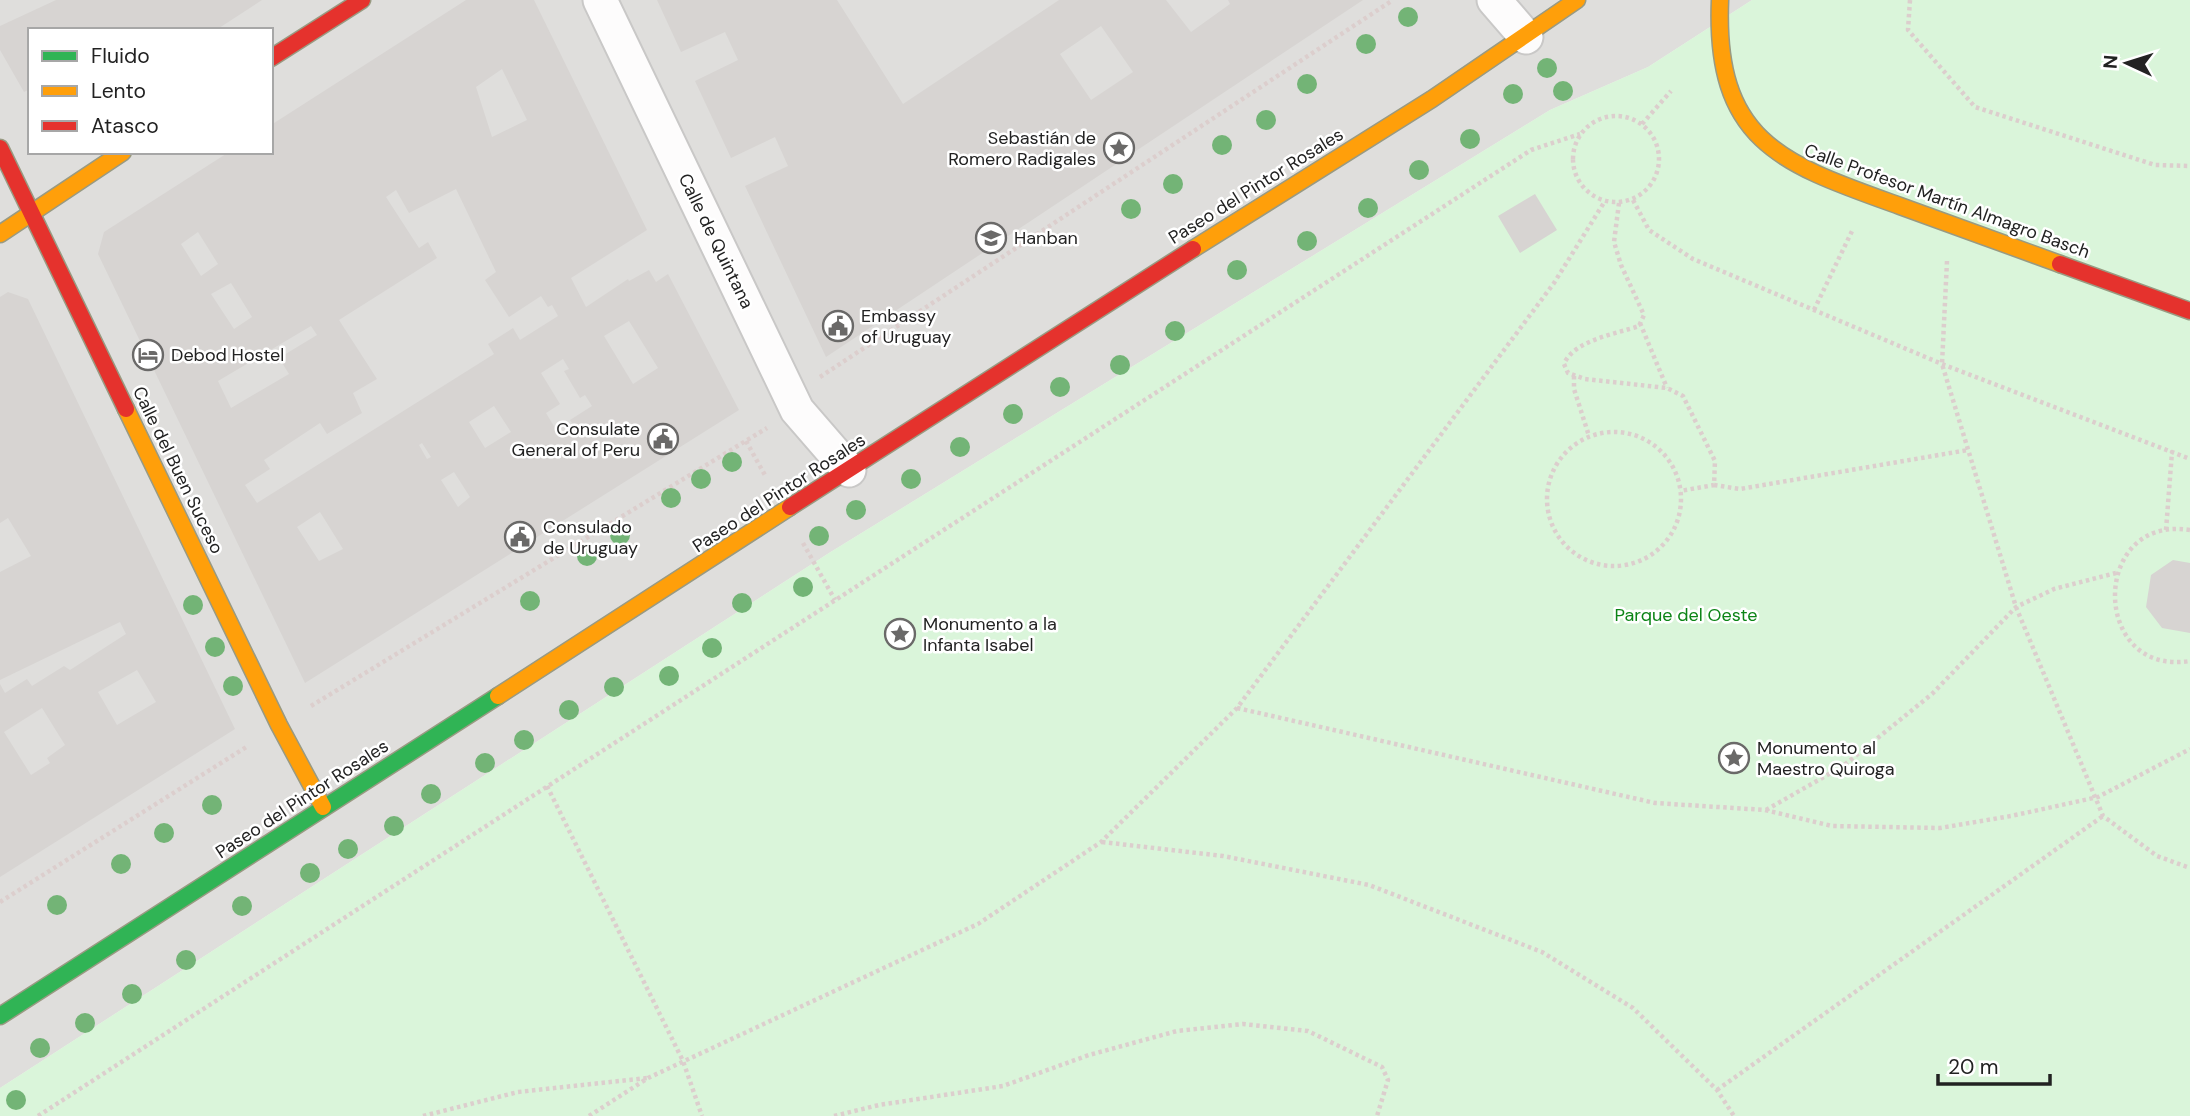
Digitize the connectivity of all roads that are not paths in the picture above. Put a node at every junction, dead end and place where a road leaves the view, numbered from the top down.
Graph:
1 (362, 0) edge
2 (600, 0) edge
3 (1494, 0) edge
4 (1577, 0) edge
5 (1720, 0) edge
6 (1526, 37) junction
7 (273, 57) edge
8 (0, 148) edge
9 (121, 154) edge
10 (33, 213) junction
11 (0, 234) edge
12 (2190, 311) edge
13 (849, 470) junction
14 (323, 807) junction
15 (0, 1016) edge

1 - 7 main road
2 - 13 street, Calle de Quintana
3 - 6 street
4 - 6 main road, Paseo del Pintor Rosales
5 - 12 main road, Calle Profesor Martín Almagro Basch
6 - 13 main road, Paseo del Pintor Rosales
8 - 10 main road, Calle del Buen Suceso
9 - 10 main road
10 - 11 main road
10 - 14 main road, Calle del Buen Suceso
13 - 14 main road, Paseo del Pintor Rosales
14 - 15 main road, Paseo del Pintor Rosales

